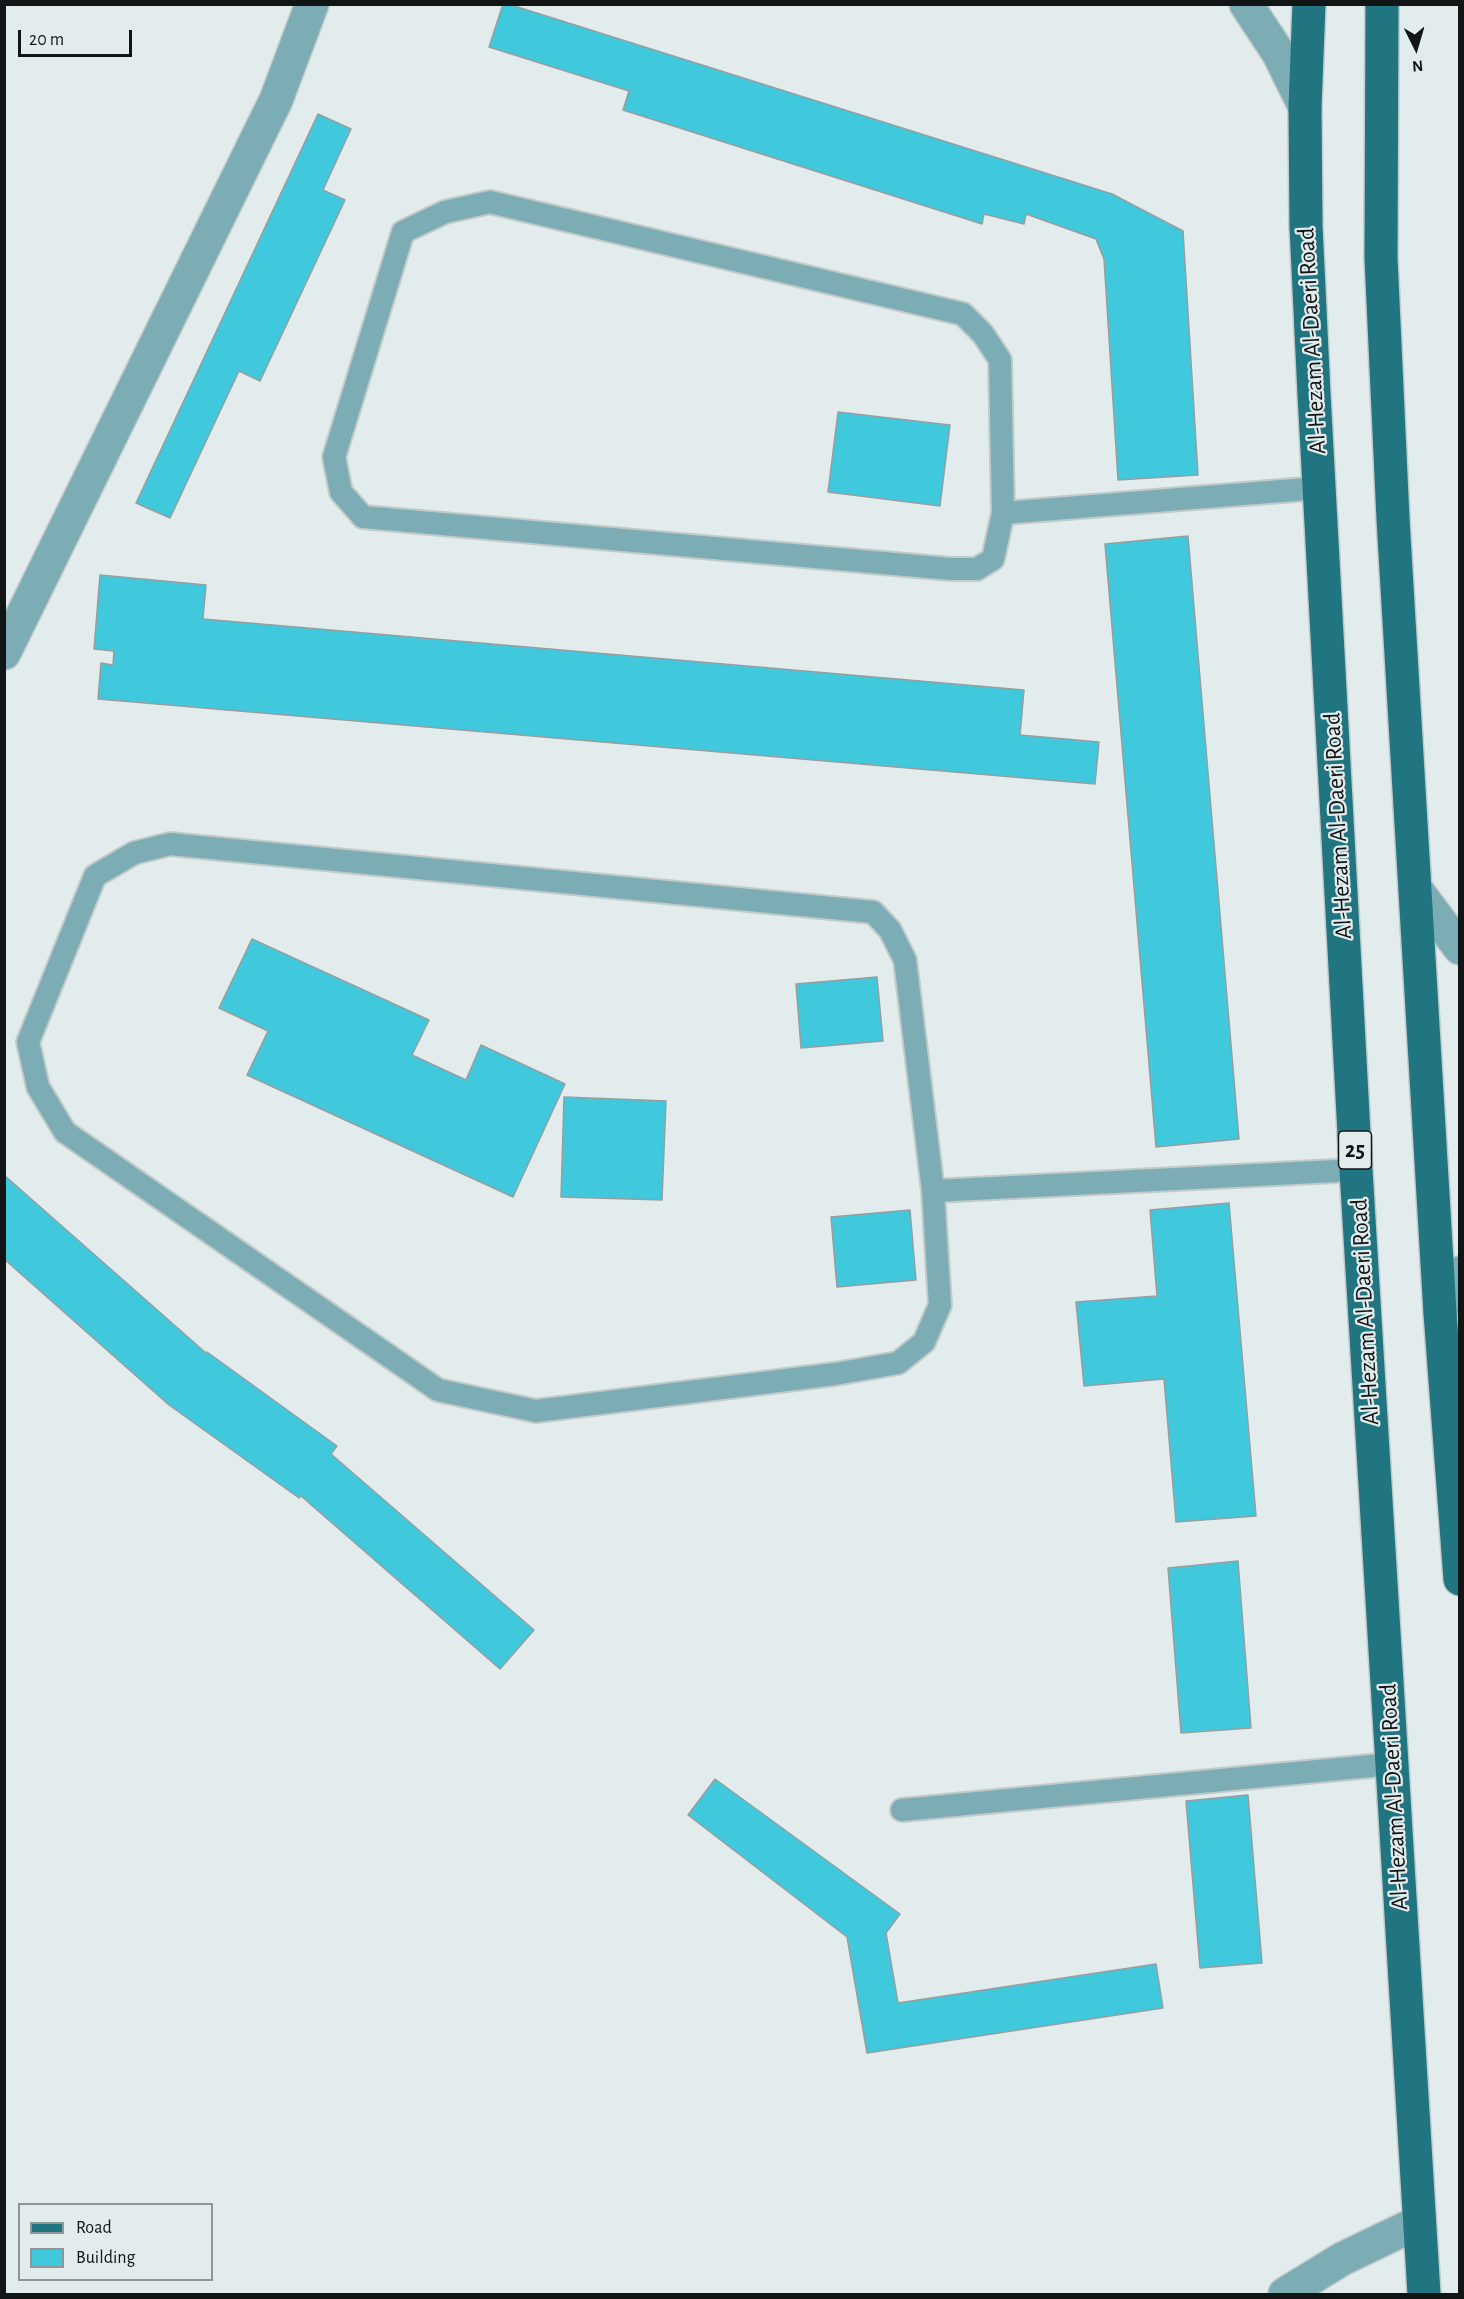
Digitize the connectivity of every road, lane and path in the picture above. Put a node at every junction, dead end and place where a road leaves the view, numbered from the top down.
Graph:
1 (312, 4) edge
2 (1246, 4) edge
3 (1309, 4) edge
4 (1382, 4) edge
5 (1305, 107) junction
6 (1320, 488) junction
7 (1004, 513) junction
8 (4, 653) edge
9 (1417, 891) junction
10 (1460, 948) edge
11 (1356, 1170) junction
12 (933, 1191) junction
13 (1460, 1273) edge
14 (1440, 1313) junction
15 (1460, 1579) edge
16 (1392, 1764) junction
17 (902, 1810) dead end
18 (1419, 2222) junction
19 (1285, 2295) edge
20 (1424, 2295) edge

1 - 8 street
2 - 5 street
3 - 5 main road, Al-Hezam Al-Daeri Road / 25
4 - 9 main road
5 - 6 main road, Al-Hezam Al-Daeri Road / 25
6 - 7 lane
6 - 11 main road, Al-Hezam Al-Daeri Road / 25
7 - 7 lane
9 - 10 street
9 - 14 main road
11 - 12 lane
11 - 16 main road, Al-Hezam Al-Daeri Road / 25
12 - 12 lane
13 - 14 street
14 - 15 main road
16 - 17 lane
16 - 18 main road, Al-Hezam Al-Daeri Road / 25
18 - 19 street
18 - 20 main road, Al-Hezam Al-Daeri Road / 25

